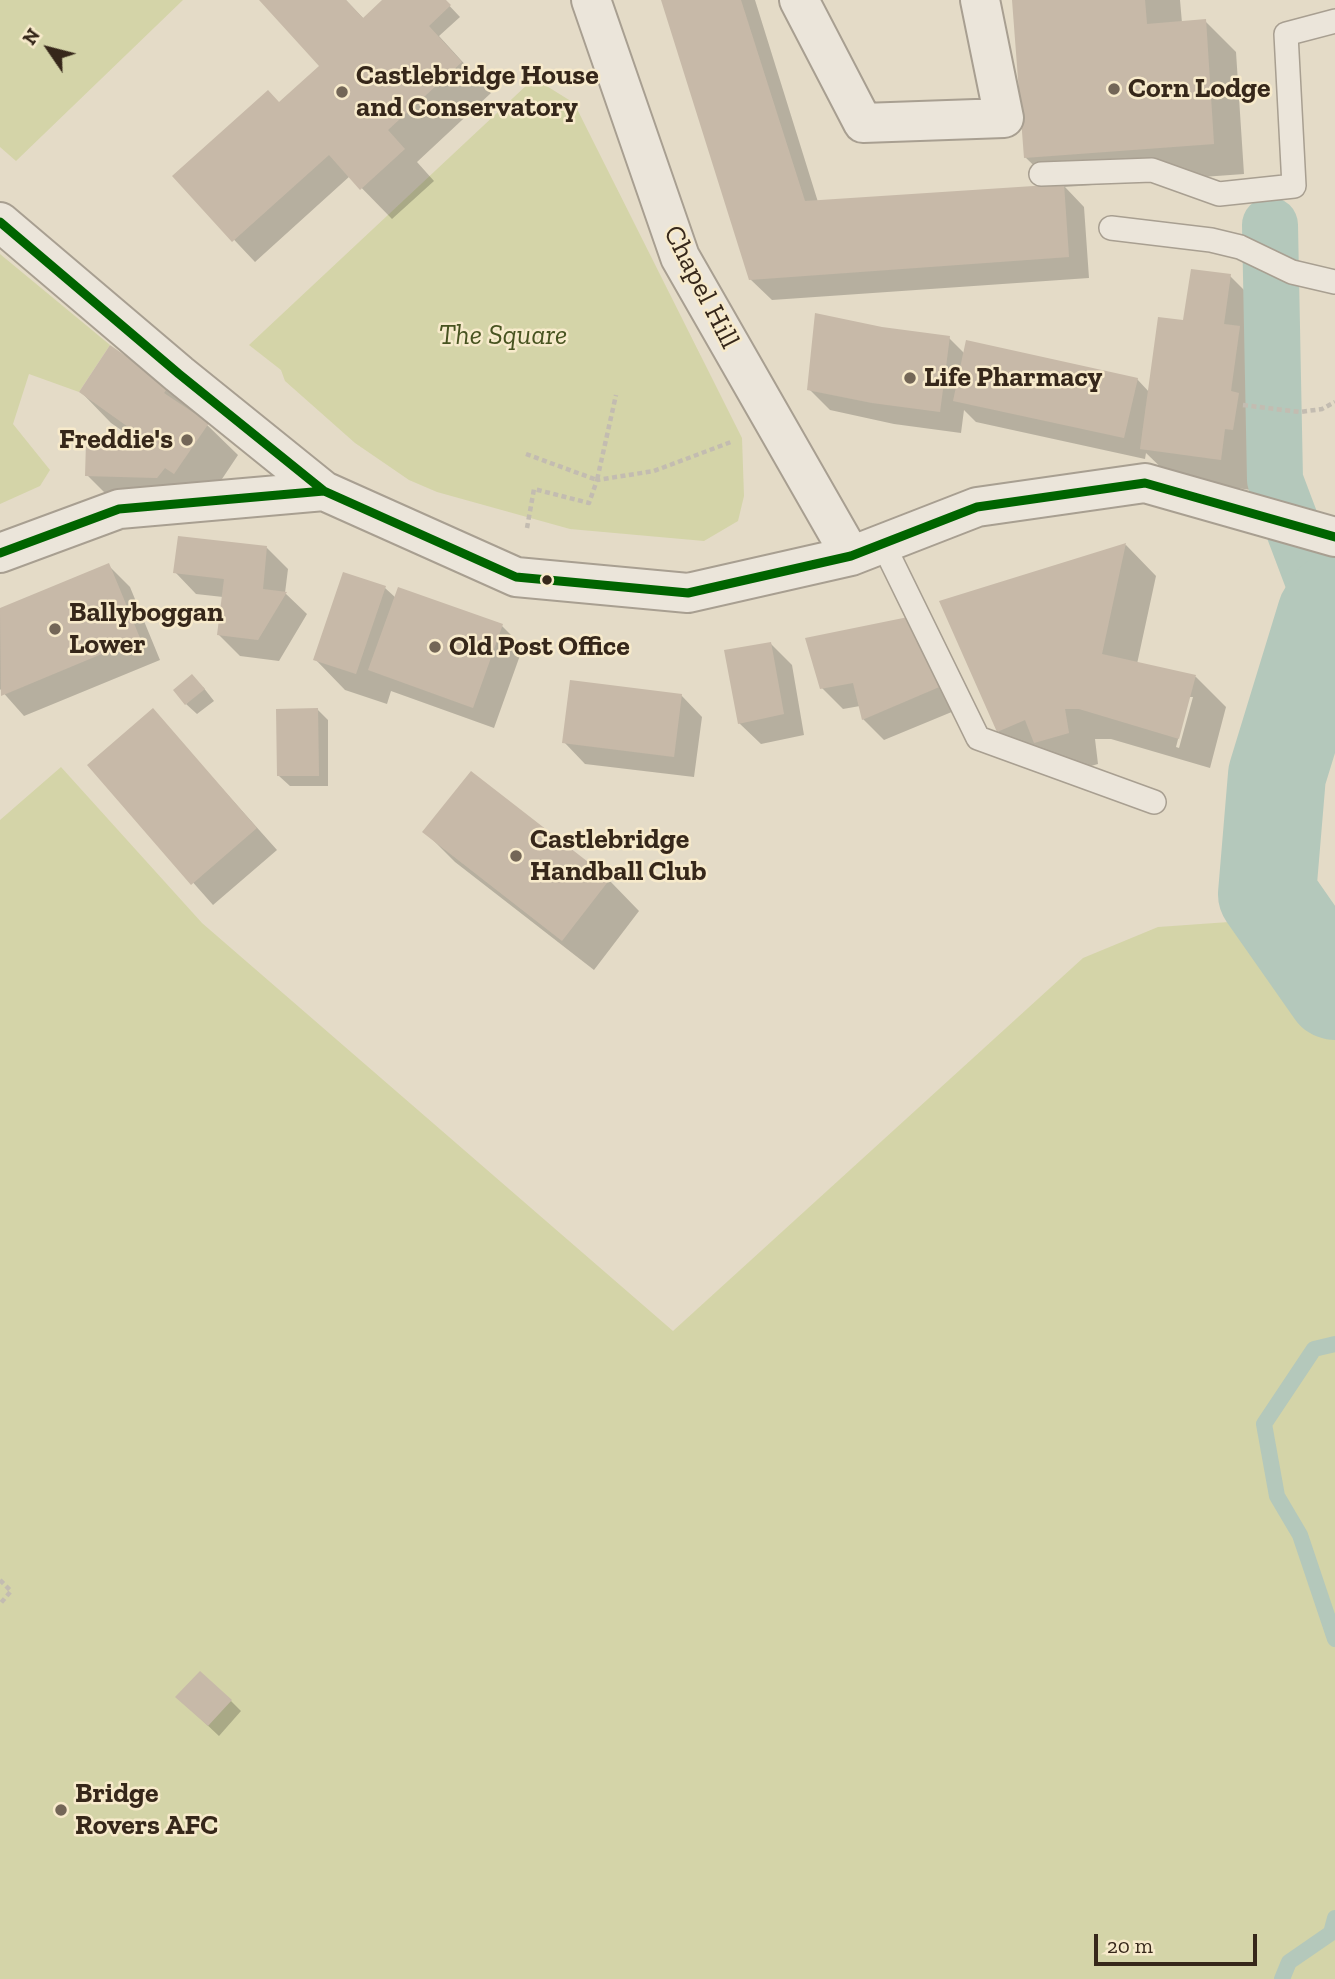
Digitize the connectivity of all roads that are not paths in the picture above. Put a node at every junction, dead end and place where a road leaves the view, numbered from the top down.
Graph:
1 (591, 0) edge
2 (979, 0) edge
3 (808, 2) edge
4 (1335, 21) edge
5 (1041, 174) dead end
6 (0, 222) edge
7 (1111, 228) dead end
8 (1335, 282) edge
9 (324, 491) junction
10 (1335, 537) edge
11 (867, 550) junction
12 (0, 553) edge
13 (1154, 802) dead end

1 - 11 street, Chapel Hill
2 - 3 street
4 - 5 lane
6 - 9 street
7 - 8 lane
9 - 11 street
9 - 12 street
10 - 11 street
11 - 13 lane

